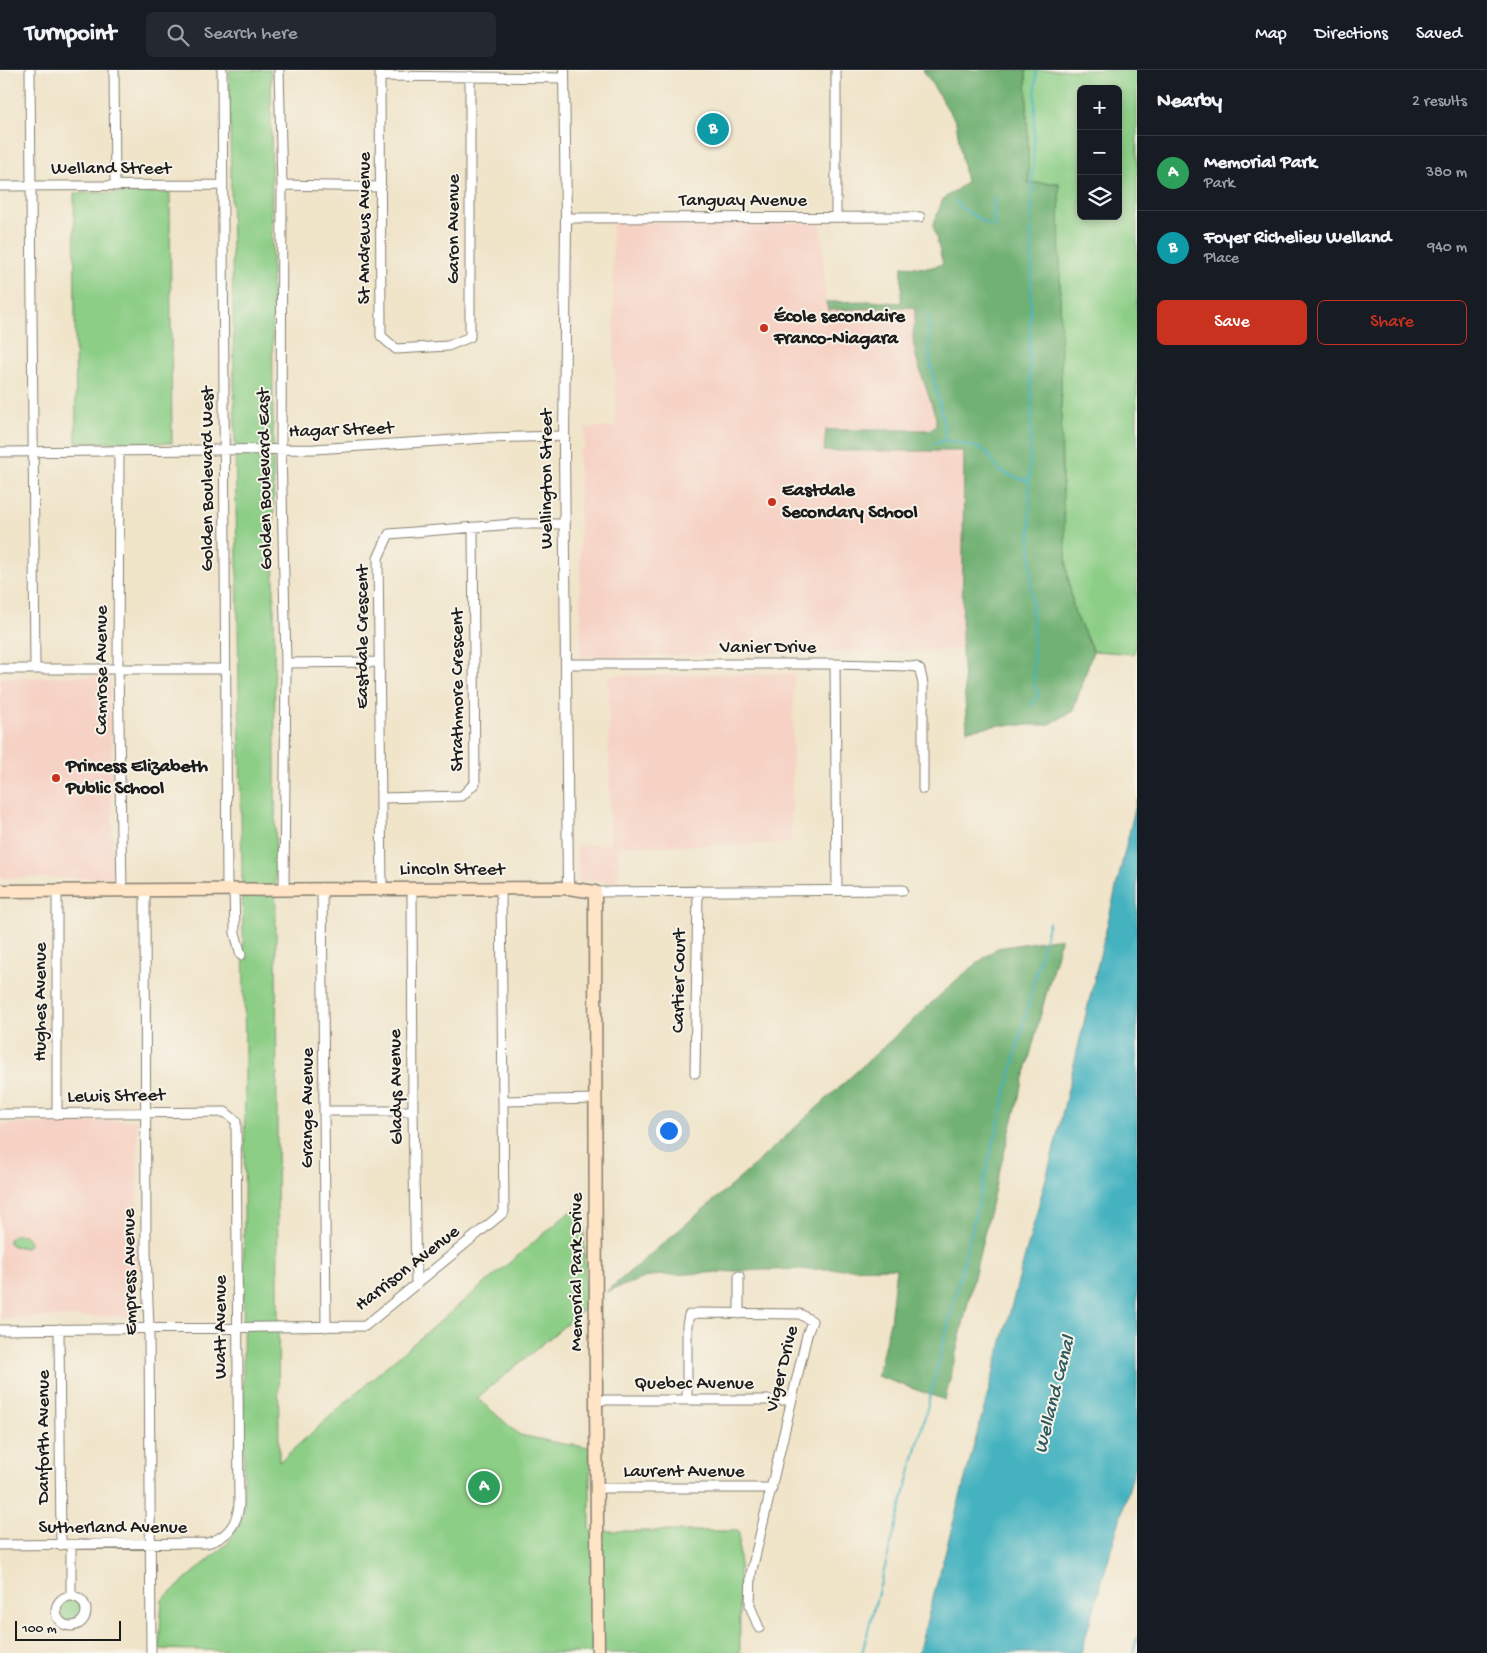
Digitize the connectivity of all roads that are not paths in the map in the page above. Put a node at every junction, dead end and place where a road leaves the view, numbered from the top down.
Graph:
1 (30, 70) edge
2 (114, 70) edge
3 (222, 70) edge
4 (280, 70) edge
5 (836, 70) edge
6 (380, 73) edge
7 (564, 74) edge
8 (470, 76) junction
9 (222, 185) junction
10 (282, 185) junction
11 (0, 186) edge
12 (31, 186) junction
13 (115, 186) junction
14 (381, 187) junction
15 (836, 217) junction
16 (566, 218) junction
17 (920, 218) dead end
18 (426, 347) joint
19 (564, 436) junction
20 (224, 450) junction
21 (281, 450) junction
22 (119, 451) junction
23 (0, 452) edge
24 (33, 452) junction
25 (564, 524) junction
26 (473, 527) junction
27 (379, 662) junction
28 (286, 663) junction
29 (566, 664) junction
30 (835, 664) junction
31 (118, 668) junction
32 (225, 668) junction
33 (0, 669) edge
34 (35, 669) junction
35 (923, 789) dead end
36 (381, 798) junction
37 (284, 888) junction
38 (322, 888) junction
39 (382, 888) junction
40 (568, 888) junction
41 (230, 889) junction
42 (412, 889) junction
43 (501, 889) junction
44 (122, 890) junction
45 (145, 890) junction
46 (698, 890) junction
47 (837, 890) junction
48 (903, 890) dead end
49 (0, 891) edge
50 (57, 891) junction
51 (595, 892) junction
52 (241, 955) dead end
53 (695, 1073) dead end
54 (596, 1100) junction
55 (504, 1101) junction
56 (325, 1111) junction
57 (413, 1111) junction
58 (146, 1112) junction
59 (0, 1114) edge
60 (58, 1114) junction
61 (231, 1116) joint
62 (739, 1276) dead end
63 (416, 1285) junction
64 (739, 1314) junction
65 (326, 1327) junction
66 (149, 1328) junction
67 (238, 1328) junction
68 (59, 1329) junction
69 (0, 1330) edge
70 (596, 1400) junction
71 (687, 1400) junction
72 (792, 1400) junction
73 (596, 1488) junction
74 (772, 1488) junction
75 (224, 1536) joint
76 (61, 1544) junction
77 (71, 1544) junction
78 (150, 1544) junction
79 (0, 1545) edge
80 (71, 1596) dead end
81 (759, 1628) dead end
82 (151, 1653) edge
83 (598, 1653) edge

1 - 12 street
2 - 13 street
3 - 9 street, Golden Boulevard West
4 - 10 street, Golden Boulevard East
5 - 15 street
6 - 8 street
6 - 14 street, St Andrews Avenue
7 - 8 street
7 - 16 street, Wellington Street
8 - 18 street, Garon Avenue
9 - 13 street, Welland Street
9 - 20 street, Golden Boulevard West
10 - 14 street
10 - 21 street, Golden Boulevard East
11 - 12 street, Welland Street
12 - 13 street, Welland Street
12 - 24 street
14 - 18 street, St Andrews Avenue
15 - 16 street, Tanguay Avenue
15 - 17 street, Tanguay Avenue
16 - 19 street, Wellington Street
19 - 21 street, Hagar Street
19 - 25 street, Wellington Street
20 - 21 street, Hagar Street
20 - 22 street, Hagar Street
20 - 32 street, Golden Boulevard West
21 - 28 street, Golden Boulevard East
22 - 24 street, Hagar Street
22 - 31 street, Camrose Avenue
23 - 24 street, Hagar Street
24 - 34 street
25 - 26 street, Eastdale Crescent
25 - 29 street, Wellington Street
26 - 27 street, Eastdale Crescent
26 - 36 street, Strathmore Crescent
27 - 28 street
27 - 36 street, Eastdale Crescent
28 - 37 street, Golden Boulevard East
29 - 30 street, Vanier Drive
29 - 40 street, Wellington Street
30 - 35 street
30 - 47 street, Vanier Drive
31 - 32 street
31 - 34 street
31 - 44 street, Camrose Avenue
32 - 41 street, Golden Boulevard West
33 - 34 street
36 - 39 street, Eastdale Crescent
37 - 38 main road, Lincoln Street
37 - 41 main road, Lincoln Street
38 - 39 main road, Lincoln Street
38 - 56 street, Grange Avenue
39 - 42 main road, Lincoln Street
40 - 43 main road, Lincoln Street
40 - 51 main road, Lincoln Street
41 - 45 main road, Lincoln Street
41 - 52 street, Golden Boulevard West
42 - 43 main road, Lincoln Street
42 - 57 street, Gladys Avenue
43 - 55 street, Harrison Avenue
44 - 45 main road, Lincoln Street
44 - 50 main road, Lincoln Street
45 - 58 street, Empress Avenue
46 - 47 street, Lincoln Street
46 - 51 street, Lincoln Street
46 - 53 street, Cartier Court
47 - 48 street, Lincoln Street
49 - 50 main road, Lincoln Street
50 - 60 street, Hughes Avenue
51 - 54 main road, Memorial Park Drive
54 - 55 street
54 - 70 main road, Memorial Park Drive
55 - 63 street, Harrison Avenue
56 - 57 street
56 - 65 street, Grange Avenue
57 - 63 street, Gladys Avenue
58 - 60 street, Lewis Street
58 - 61 street, Lewis Street
58 - 66 street, Empress Avenue
59 - 60 street, Lewis Street
61 - 67 street, Watt Avenue
62 - 64 street
63 - 65 street, Harrison Avenue
64 - 71 street, Viger Drive
64 - 72 street, Viger Drive
65 - 67 street, Harrison Avenue
66 - 67 street, Harrison Avenue
66 - 68 street, Harrison Avenue
66 - 78 street, Empress Avenue
67 - 75 street, Watt Avenue
68 - 69 street, Harrison Avenue
68 - 76 street, Danforth Avenue
70 - 71 street, Quebec Avenue
70 - 73 main road, Memorial Park Drive
71 - 72 street, Quebec Avenue
72 - 74 street, Viger Drive
73 - 74 street, Laurent Avenue
73 - 83 main road, Memorial Park Drive
74 - 81 street, Viger Drive
75 - 78 street, Sutherland Avenue
76 - 77 street, Sutherland Avenue
76 - 79 street, Sutherland Avenue
77 - 78 street, Sutherland Avenue
77 - 80 street
78 - 82 street, Empress Avenue

